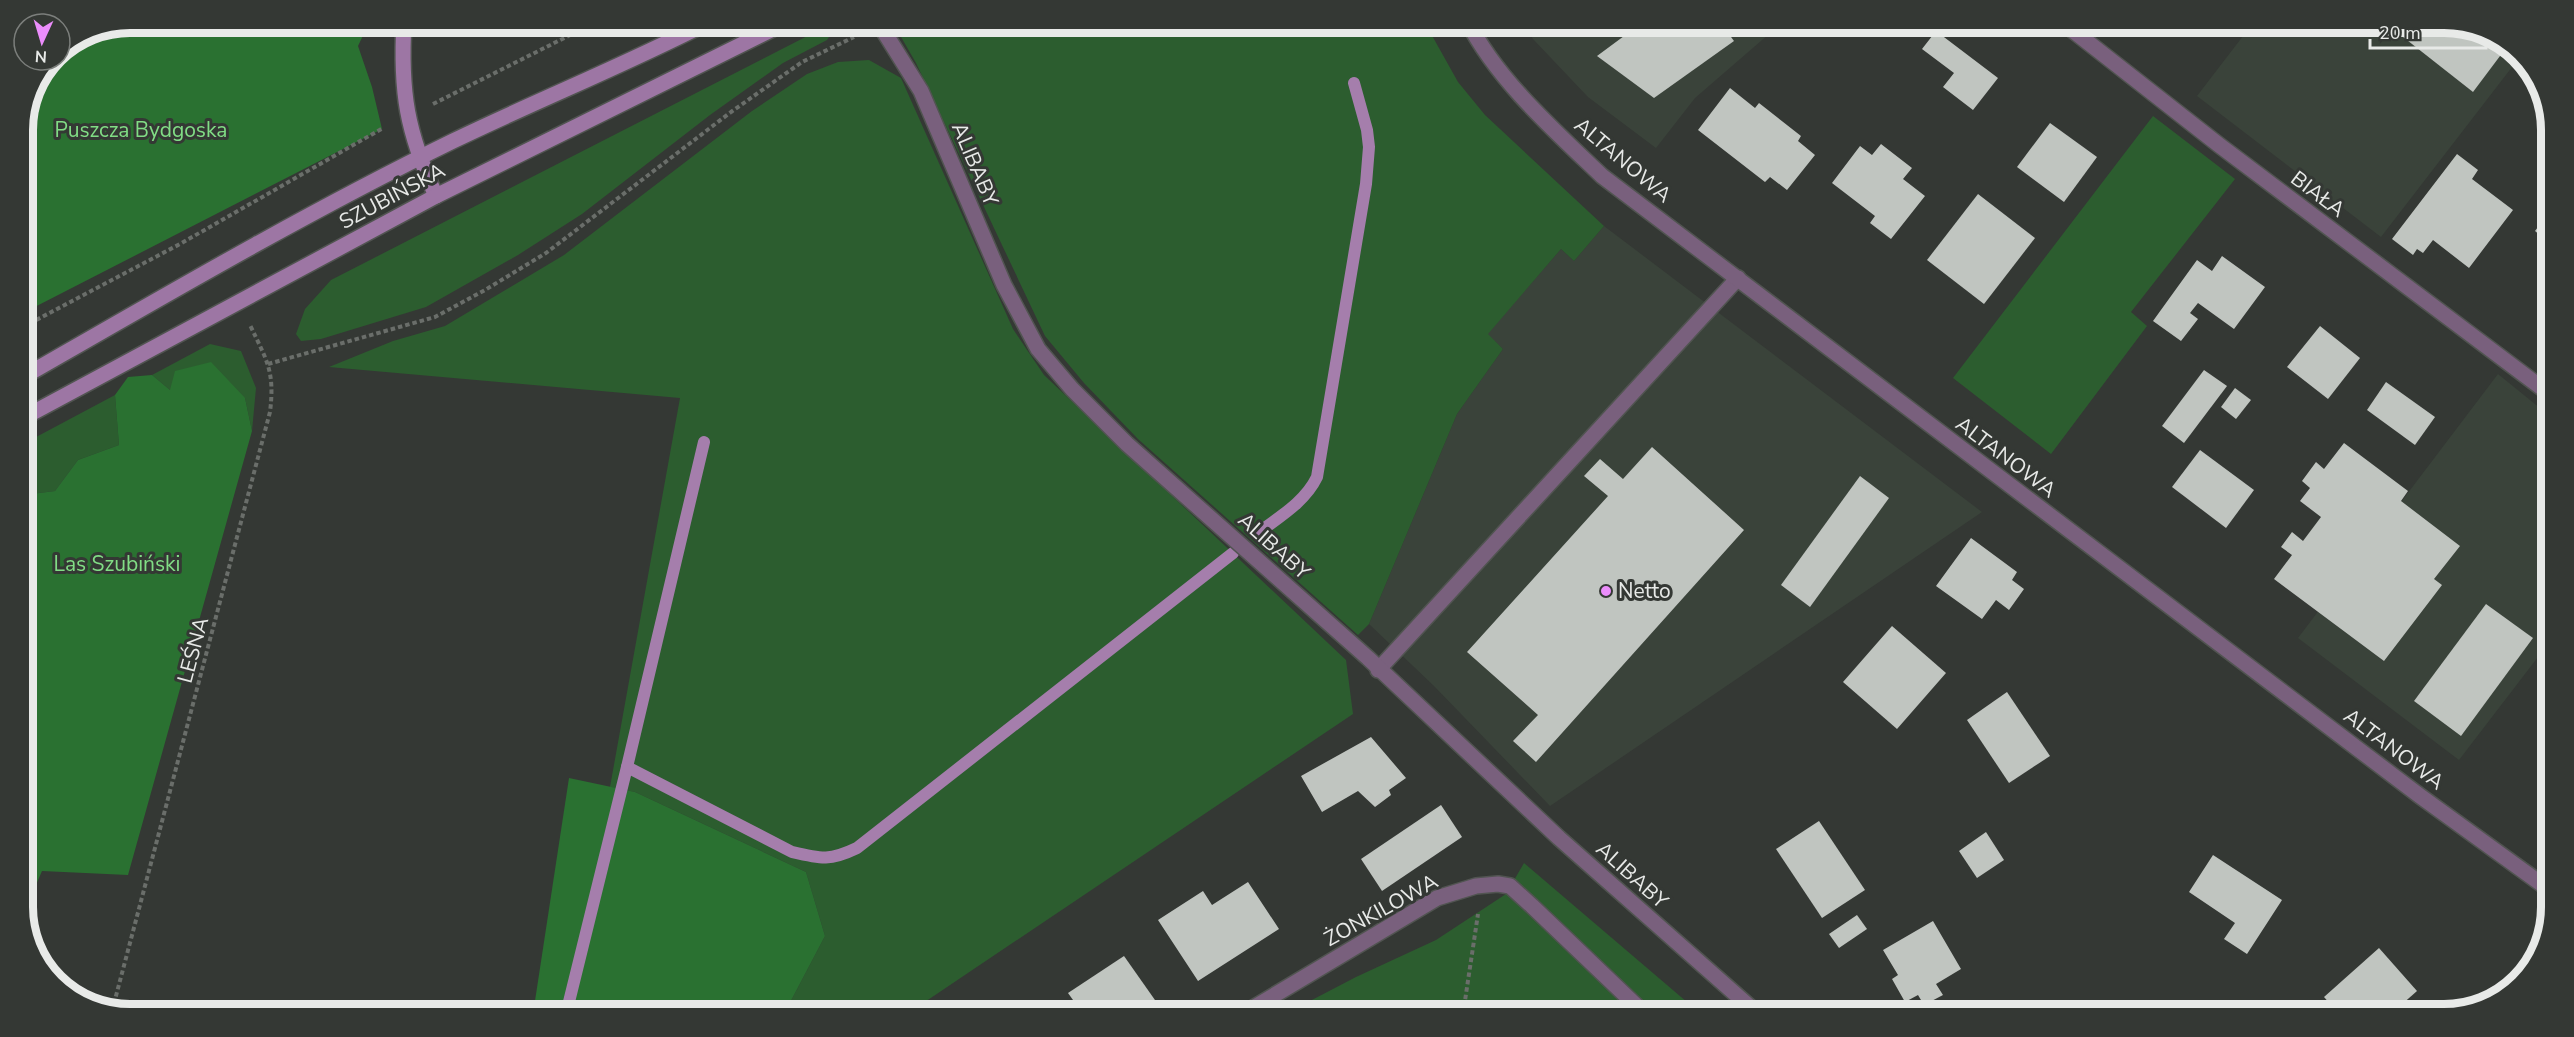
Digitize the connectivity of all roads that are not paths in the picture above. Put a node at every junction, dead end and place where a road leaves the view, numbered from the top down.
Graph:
1 (403, 33) edge
2 (687, 33) edge
3 (765, 33) edge
4 (884, 33) edge
5 (1473, 33) edge
6 (2076, 33) edge
7 (419, 159) junction
8 (436, 195) junction
9 (1738, 278) junction
10 (33, 371) edge
11 (2541, 388) edge
12 (33, 413) edge
13 (1378, 670) junction
14 (2541, 883) edge
15 (1260, 1004) edge
16 (1634, 1004) edge
17 (1747, 1004) edge

1 - 7 main road
2 - 7 main road, SZUBIŃSKA
3 - 8 main road, SZUBIŃSKA
4 - 13 street, ALIBABY
5 - 9 street, ALTANOWA
6 - 11 street, BIAŁA
7 - 8 main road
7 - 10 main road, SZUBIŃSKA
8 - 12 main road, SZUBIŃSKA
9 - 13 street
9 - 14 street, ALTANOWA
13 - 17 street, ALIBABY
15 - 16 street, ŻONKILOWA

